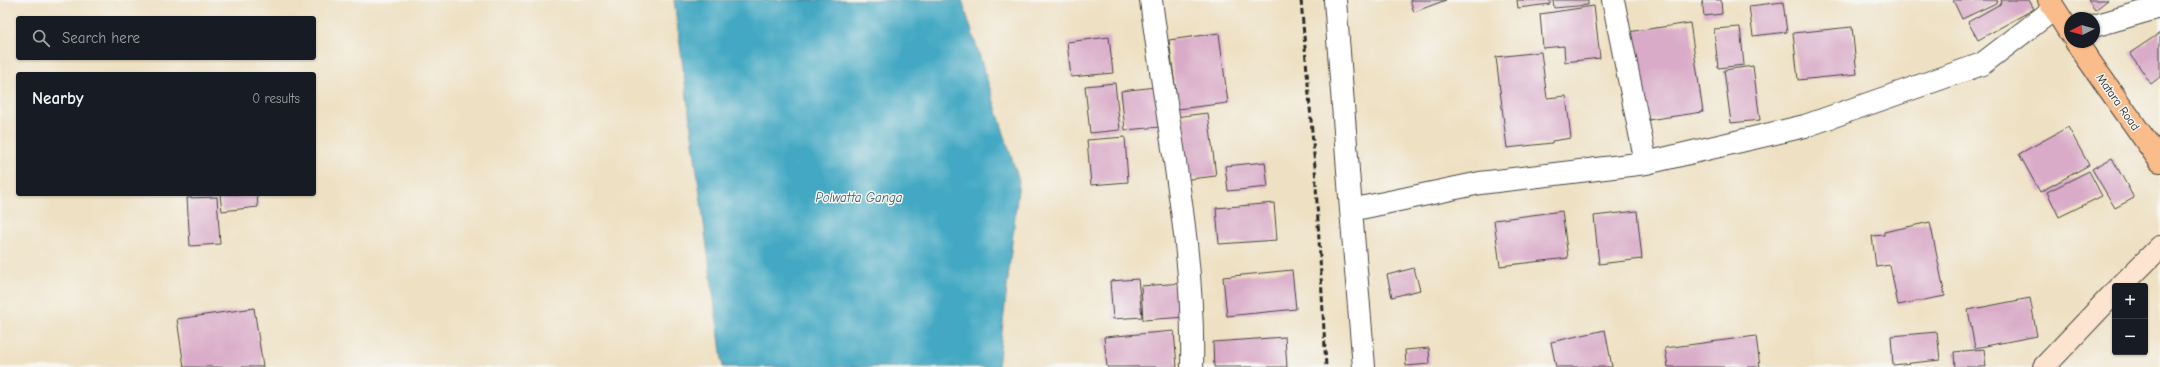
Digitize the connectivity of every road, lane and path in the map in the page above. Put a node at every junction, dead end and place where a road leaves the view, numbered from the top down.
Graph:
1 (1151, 0) edge
2 (1335, 0) edge
3 (1613, 0) edge
4 (2052, 4) edge
5 (2160, 7) edge
6 (2064, 23) edge
7 (2100, 24) edge
8 (2080, 48) edge
9 (2160, 162) edge
10 (1646, 163) junction
11 (1351, 210) junction
12 (2160, 247) edge
13 (2124, 283) edge
14 (2112, 295) edge
15 (1192, 367) edge
16 (1364, 367) edge
17 (2044, 367) edge

1 - 15 street
2 - 11 street
3 - 10 street
4 - 6 highway
4 - 10 street
5 - 7 street
8 - 9 highway, Matara Road
10 - 11 street
11 - 16 street
12 - 13 main road
14 - 17 main road

